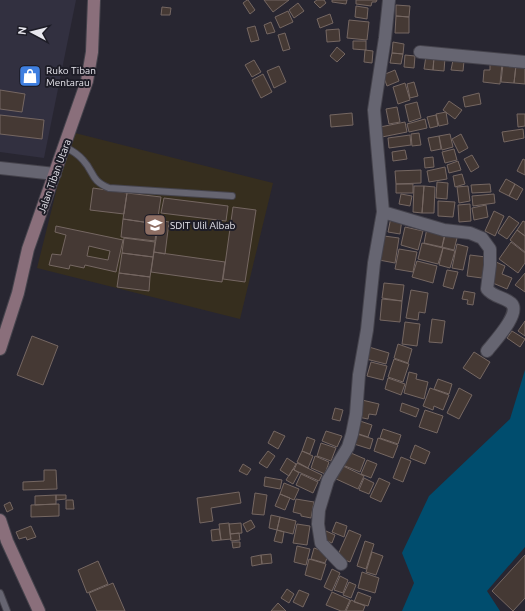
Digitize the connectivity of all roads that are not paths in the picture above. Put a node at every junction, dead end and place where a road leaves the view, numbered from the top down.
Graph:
1 (94, 0) edge
2 (389, 0) edge
3 (420, 52) dead end
4 (525, 62) edge
5 (65, 147) junction
6 (0, 168) edge
7 (55, 174) junction
8 (232, 196) dead end
9 (383, 212) junction
10 (0, 347) edge
11 (487, 351) dead end
12 (0, 520) edge
13 (4, 540) edge
14 (341, 564) dead end
15 (0, 593) edge
16 (7, 611) edge
17 (39, 611) edge

1 - 5 street, Jalan Tiban Utara
2 - 9 street
3 - 4 street
5 - 7 street, Jalan Tiban Utara
5 - 8 lane
6 - 7 street
7 - 10 street, Jalan Tiban Utara
9 - 11 street
9 - 14 street
12 - 13 street
13 - 17 street
15 - 16 lane

